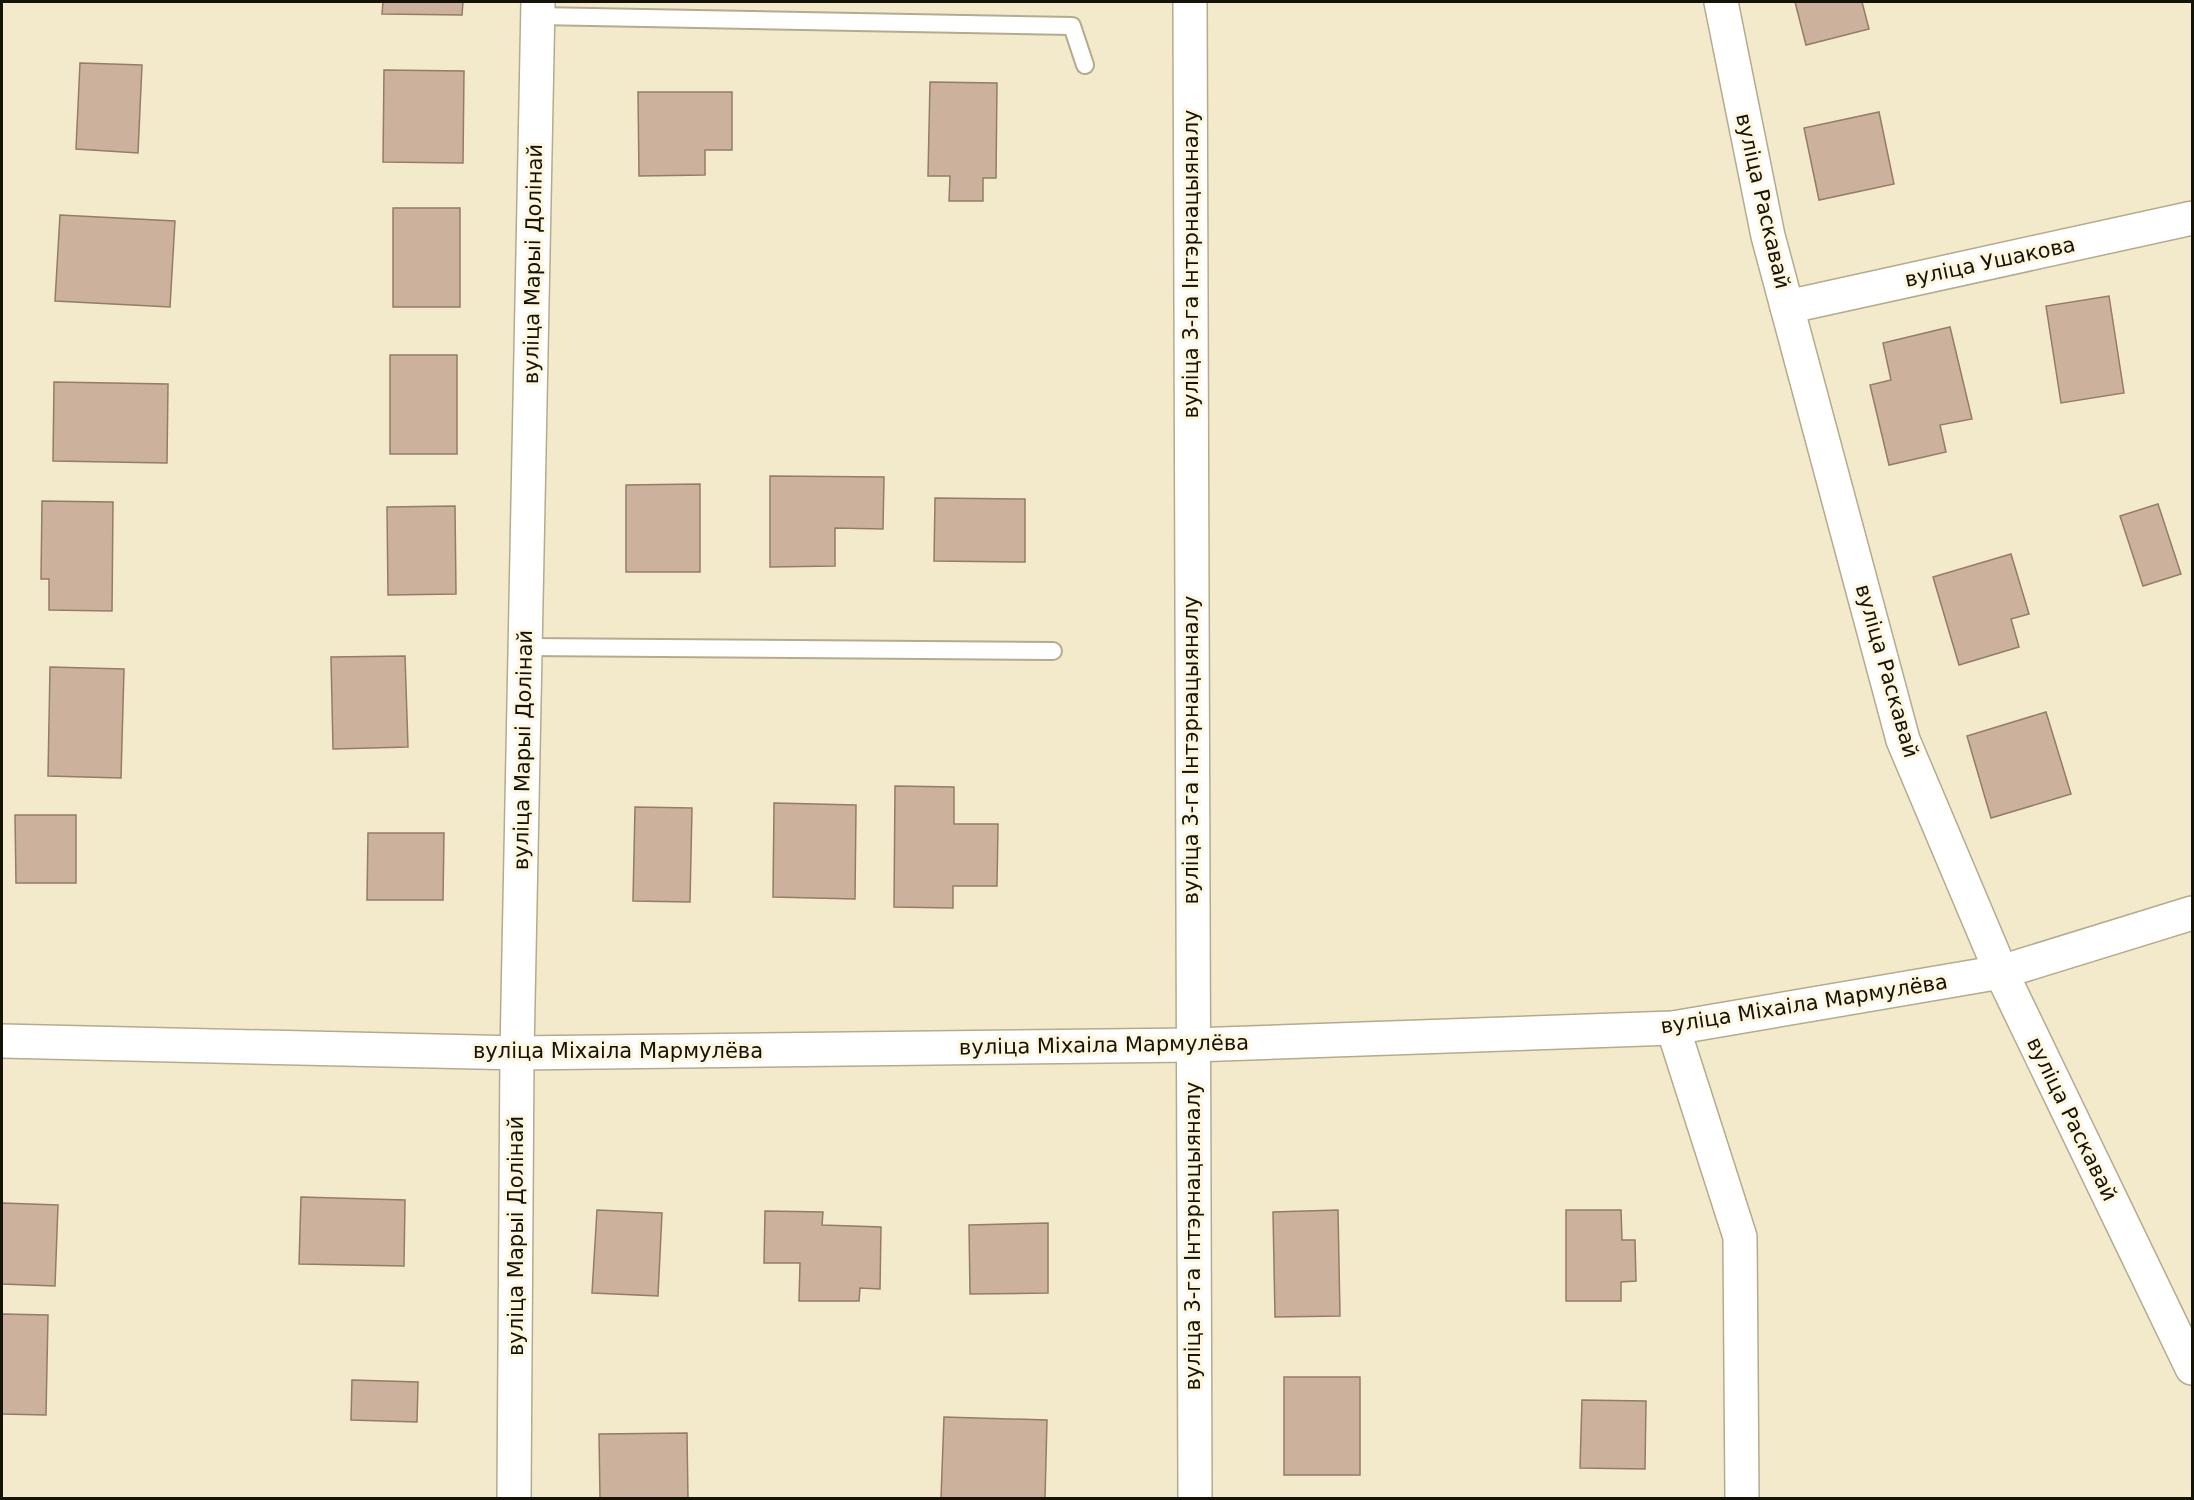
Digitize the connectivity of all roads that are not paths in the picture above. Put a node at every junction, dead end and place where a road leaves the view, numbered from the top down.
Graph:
1 (1190, 2) edge
2 (1720, 2) edge
3 (538, 9) edge
4 (1085, 65) dead end
5 (2193, 218) edge
6 (1787, 307) junction
7 (525, 646) junction
8 (1053, 651) dead end
9 (2193, 913) edge
10 (2001, 972) junction
11 (1672, 1028) junction
12 (2, 1041) edge
13 (1192, 1045) junction
14 (517, 1053) junction
15 (2193, 1368) edge
16 (514, 1498) edge
17 (1195, 1498) edge
18 (1742, 1498) edge

1 - 13 street, вуліца 3-га Інтэрнацыяналу
2 - 6 street, вуліца Раскавай
3 - 4 lane
3 - 7 street, вуліца Марыі Долінай
5 - 6 street, вуліца Ушакова
6 - 10 street, вуліца Раскавай
7 - 8 lane
7 - 14 street, вуліца Марыі Долінай
9 - 10 street, вуліца Міхаіла Мармулёва
10 - 11 street, вуліца Міхаіла Мармулёва
10 - 15 street, вуліца Раскавай
11 - 13 street, вуліца Міхаіла Мармулёва
11 - 18 street
12 - 14 street, вуліца Міхаіла Мармулёва
13 - 14 street, вуліца Міхаіла Мармулёва
13 - 17 street, вуліца 3-га Інтэрнацыяналу
14 - 16 street, вуліца Марыі Долінай

